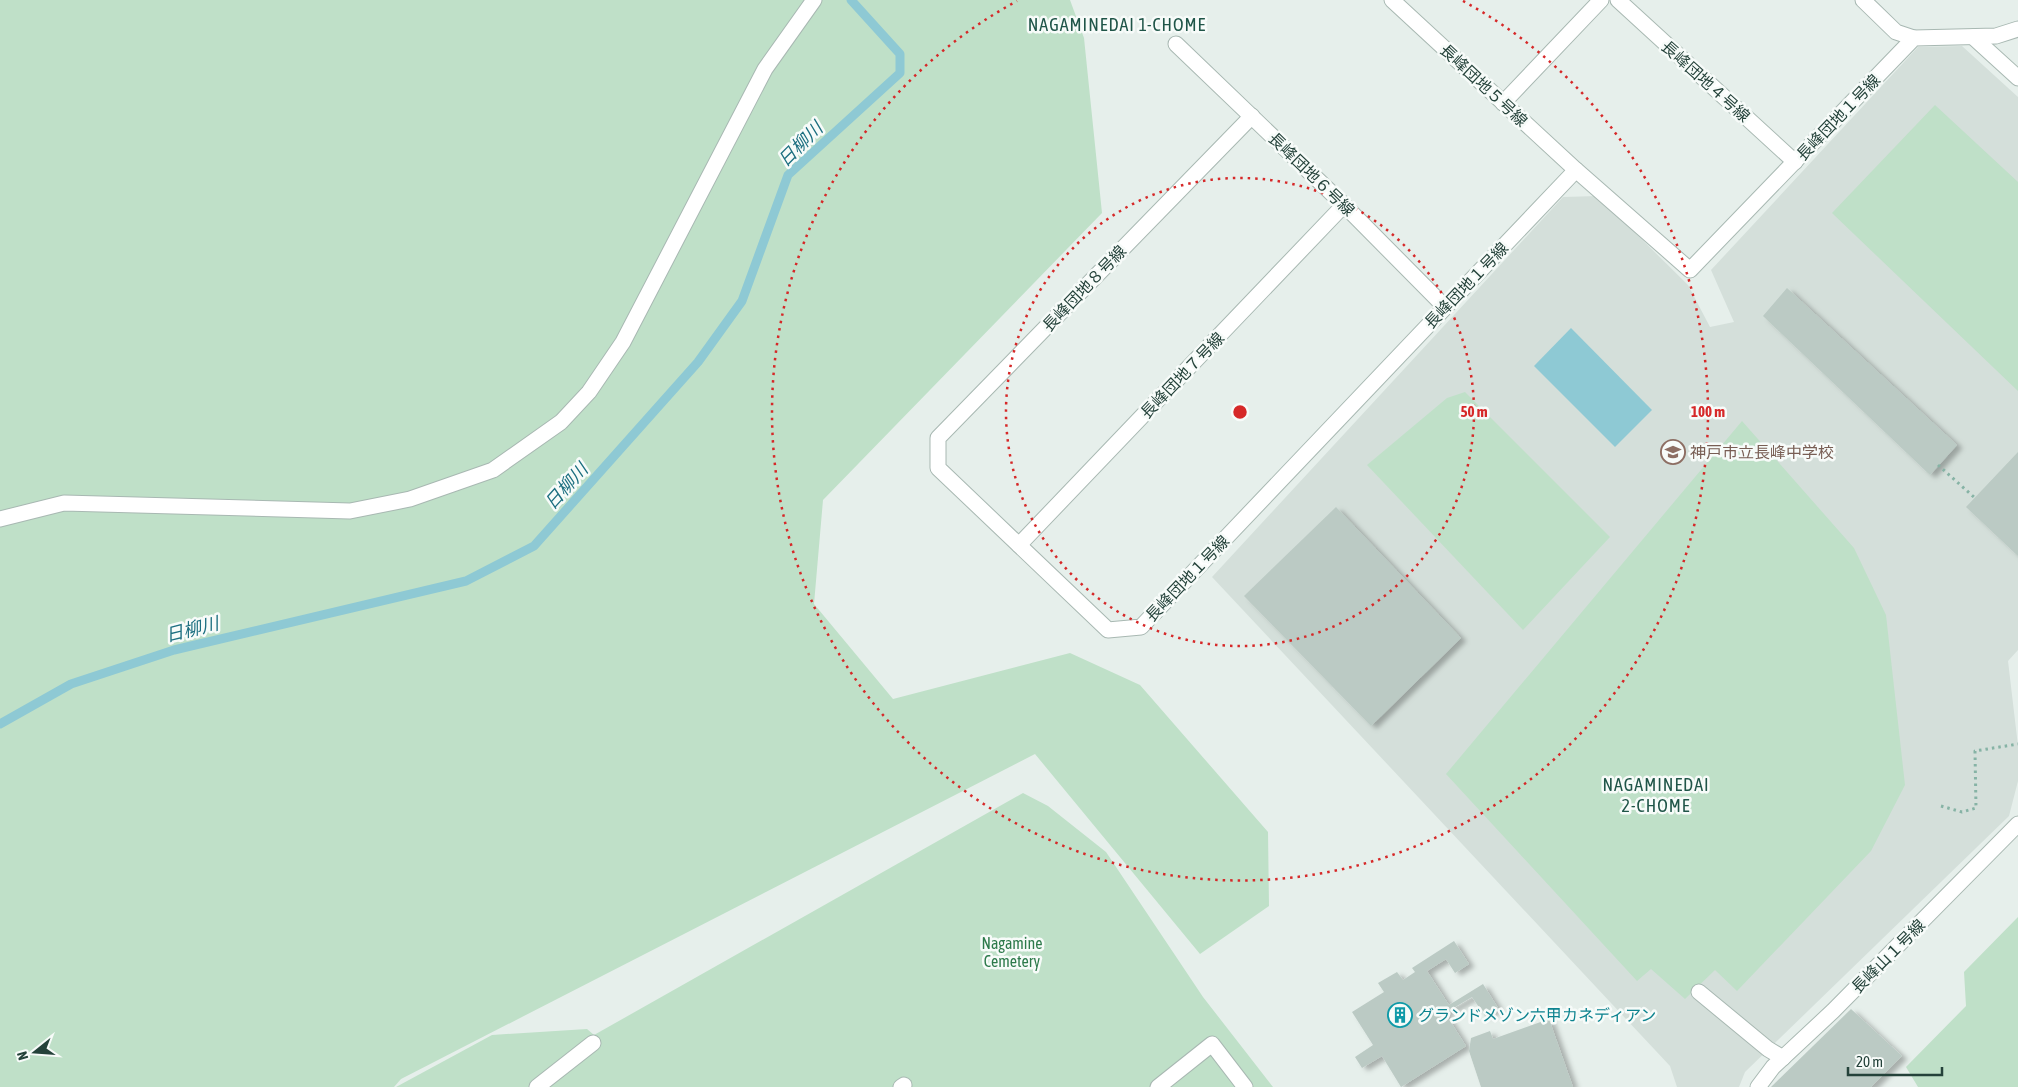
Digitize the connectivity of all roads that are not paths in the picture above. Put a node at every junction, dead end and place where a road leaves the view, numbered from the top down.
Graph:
1 (814, 0) edge
2 (1392, 0) edge
3 (1601, 0) edge
4 (1618, 0) edge
5 (1863, 0) edge
6 (2018, 29) edge
7 (1973, 37) junction
8 (1914, 38) junction
9 (1176, 44) dead end
10 (2018, 78) edge
11 (1503, 103) junction
12 (1252, 116) junction
13 (1795, 162) junction
14 (1576, 170) junction
15 (1344, 205) junction
16 (1445, 307) junction
17 (938, 468) joint
18 (0, 519) edge
19 (1020, 545) junction
20 (2018, 824) edge
21 (1699, 992) dead end
22 (593, 1043) dead end
23 (1783, 1058) junction
24 (537, 1087) edge
25 (1158, 1087) edge
26 (1245, 1087) edge
27 (1758, 1087) edge

1 - 18 street
2 - 11 street, 長峰団地５号線
3 - 11 street
4 - 13 street, 長峰団地４号線
5 - 8 street
6 - 7 street
7 - 8 street
7 - 10 street
8 - 13 street, 長峰団地１号線
9 - 12 street, 長峰団地６号線
11 - 14 street, 長峰団地５号線
12 - 15 street, 長峰団地６号線
12 - 17 street, 長峰団地８号線
13 - 14 street, 長峰団地１号線
14 - 16 street, 長峰団地１号線
15 - 16 street, 長峰団地６号線
15 - 19 street, 長峰団地７号線
16 - 19 street, 長峰団地１号線
17 - 19 street, 長峰団地１号線
20 - 23 street, 長峰山１号線
21 - 23 street
22 - 24 street
23 - 27 street, 長峰山１号線
25 - 26 street

